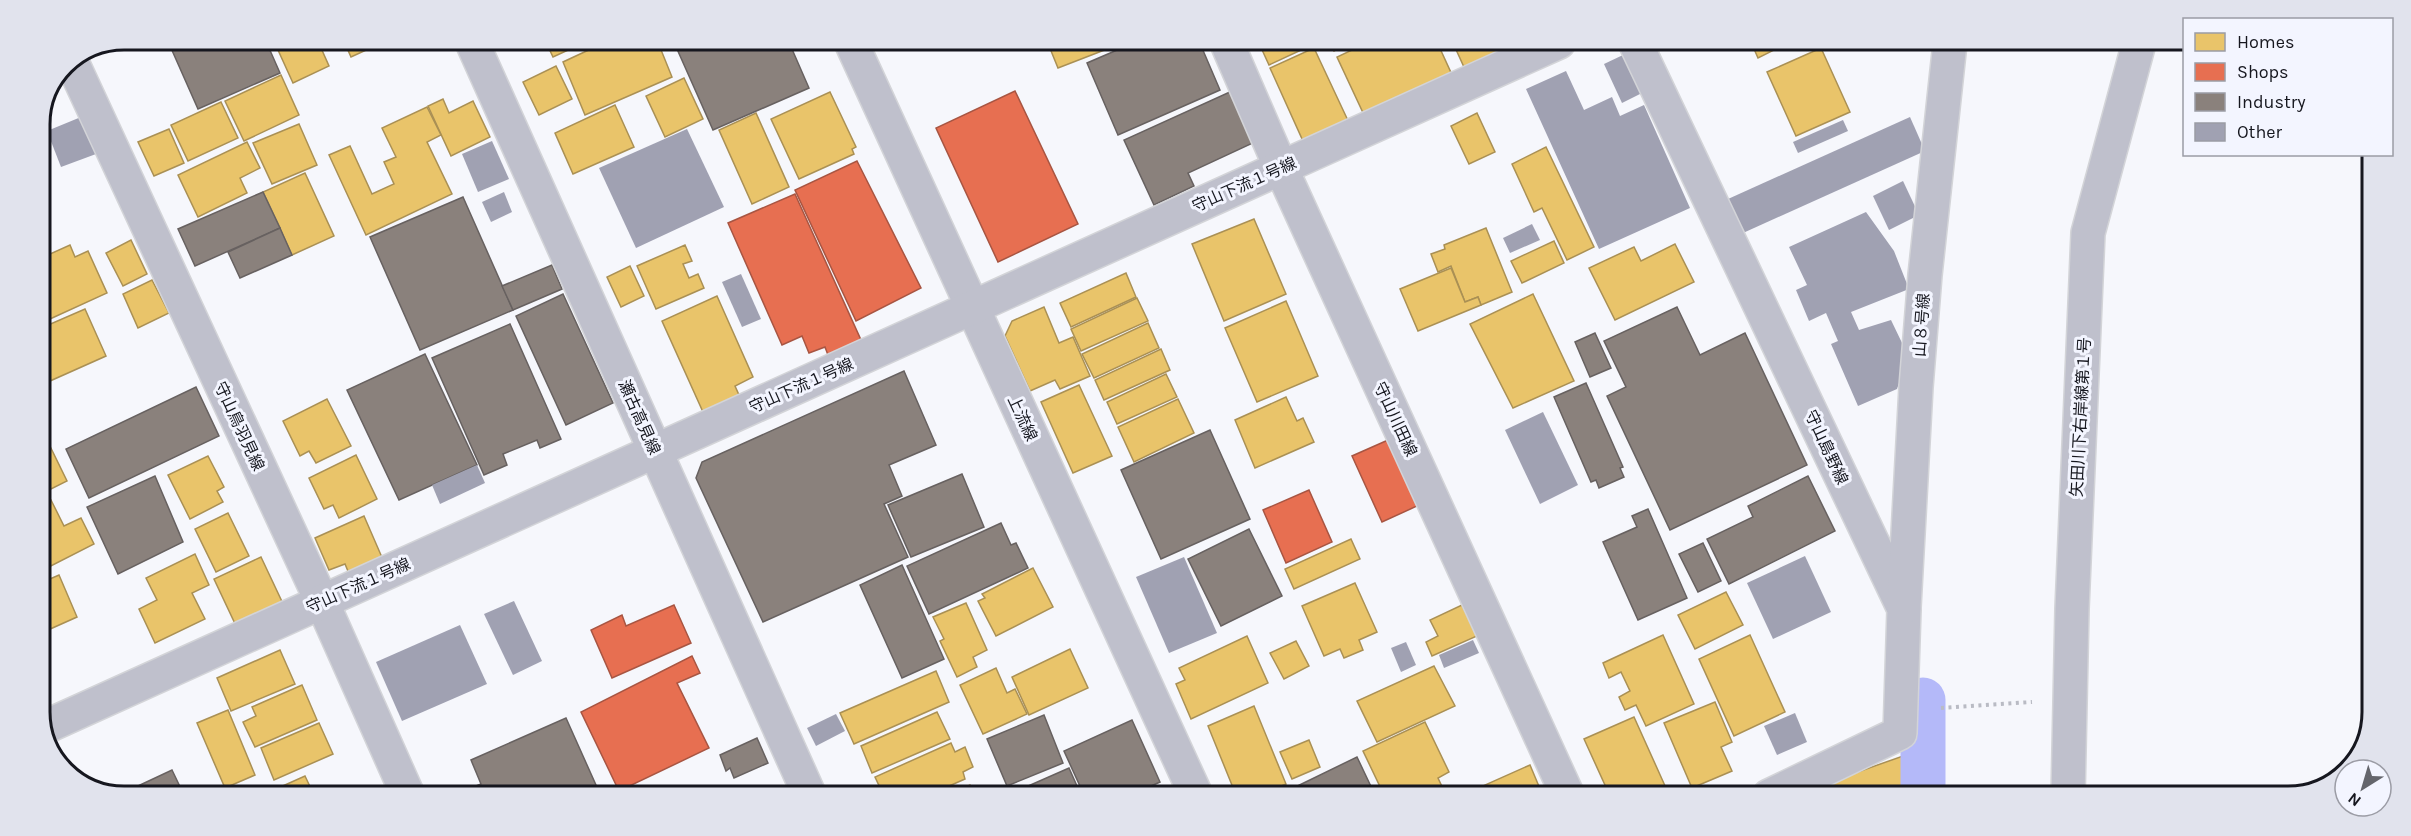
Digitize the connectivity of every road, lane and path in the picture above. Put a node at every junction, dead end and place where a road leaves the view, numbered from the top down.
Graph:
1 (475, 49) edge
2 (854, 49) edge
3 (1229, 49) edge
4 (1544, 49) edge
5 (1638, 49) edge
6 (1949, 49) edge
7 (2137, 49) edge
8 (75, 68) edge
9 (1281, 168) junction
10 (973, 308) junction
11 (656, 451) junction
12 (322, 602) junction
13 (1904, 609) junction
14 (2070, 700) junction
15 (1934, 708) dead end
16 (51, 725) edge
17 (404, 786) edge
18 (805, 786) edge
19 (1192, 786) edge
20 (1563, 786) edge
21 (1790, 786) edge
22 (2068, 786) edge

1 - 11 street, 瀬古高見線
2 - 10 street, 上流線
3 - 9 street, 守山川田線
4 - 9 street, 守山下流１号線
5 - 13 street, 守山島野線
6 - 13 street, 山８号線
7 - 14 street, 矢田川下右岸線第１号
8 - 12 street, 守山鳥羽見線
9 - 10 street, 守山下流１号線
9 - 20 street, 守山川田線
10 - 11 street, 守山下流１号線
10 - 19 street, 上流線
11 - 12 street, 守山下流１号線
11 - 18 street, 瀬古高見線
12 - 16 street, 守山下流１号線
12 - 17 street, 守山鳥羽見線
13 - 21 street, 守山島野線
14 - 15 path
14 - 22 street, 矢田川下右岸線第１号

